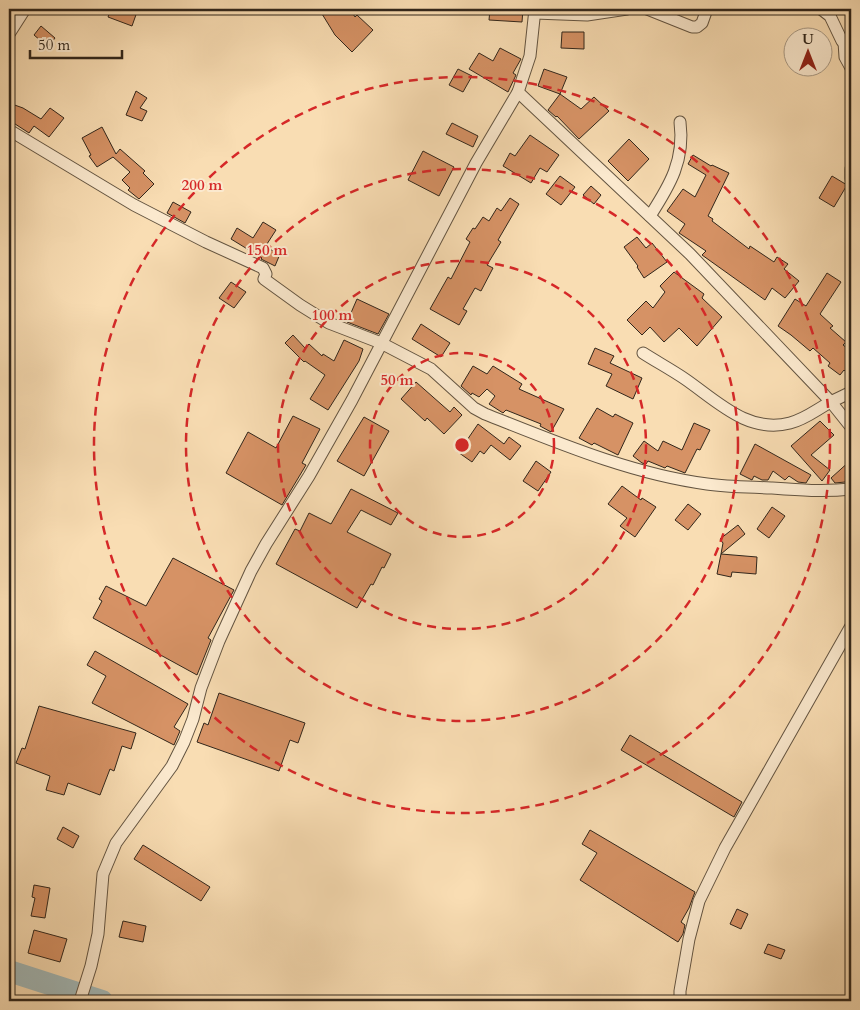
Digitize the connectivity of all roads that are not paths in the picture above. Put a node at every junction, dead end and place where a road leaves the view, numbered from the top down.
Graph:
1 (25, 9) edge
2 (627, 9) edge
3 (647, 9) edge
4 (707, 9) edge
5 (821, 9) edge
6 (535, 11) edge
7 (9, 34) edge
8 (847, 42) edge
9 (851, 68) edge
10 (518, 92) junction
11 (680, 122) dead end
12 (9, 130) edge
13 (851, 169) edge
14 (851, 179) edge
15 (650, 216) junction
16 (381, 343) junction
17 (643, 353) dead end
18 (851, 392) edge
19 (831, 402) junction
20 (851, 427) edge
21 (851, 489) edge
22 (851, 626) edge
23 (80, 1001) edge
24 (680, 1001) edge

1 - 7 street
2 - 6 street
3 - 4 street
5 - 8 street
6 - 10 street
8 - 9 street
10 - 15 street
10 - 16 street
11 - 15 street
12 - 16 street
13 - 14 street
15 - 19 street
16 - 21 street
16 - 23 street
17 - 19 street
18 - 19 street
19 - 20 street
22 - 24 street

